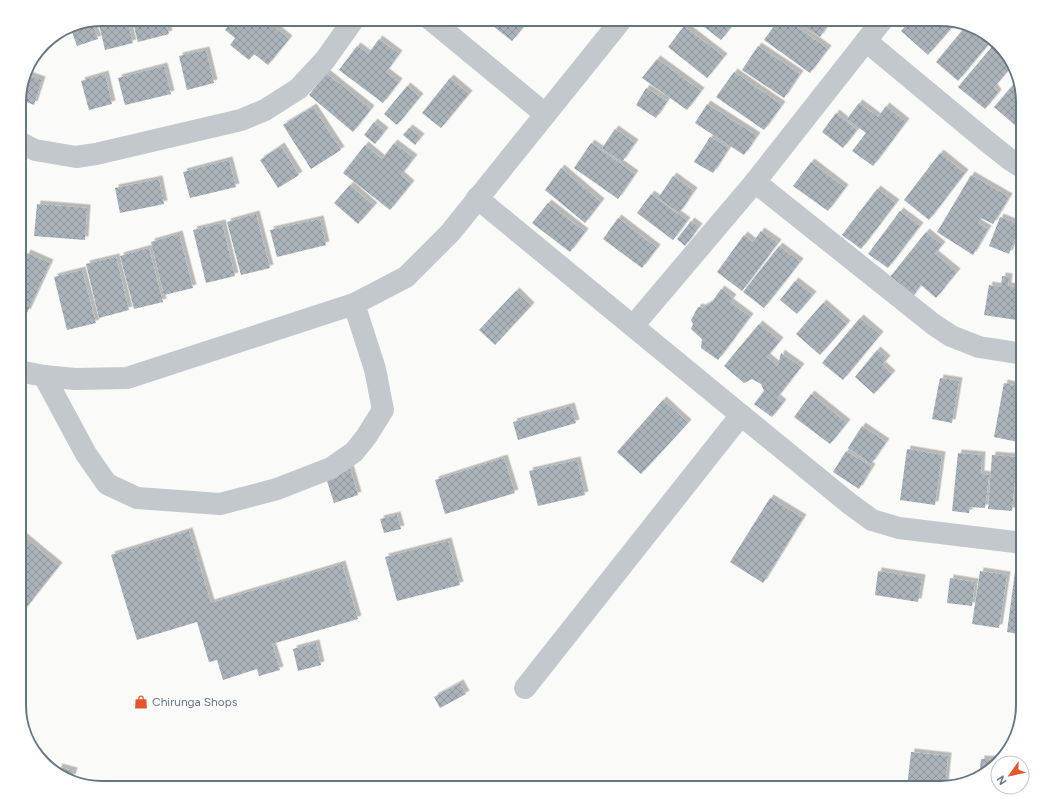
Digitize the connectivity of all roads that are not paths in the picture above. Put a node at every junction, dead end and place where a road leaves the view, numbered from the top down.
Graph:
1 (349, 26) edge
2 (438, 26) edge
3 (616, 26) edge
4 (878, 26) edge
5 (866, 41) junction
6 (545, 114) junction
7 (26, 145) edge
8 (1016, 164) edge
9 (755, 182) junction
10 (477, 198) junction
11 (354, 304) junction
12 (633, 326) junction
13 (1016, 353) edge
14 (26, 372) edge
15 (44, 376) junction
16 (741, 415) junction
17 (1016, 543) edge
18 (525, 688) dead end

1 - 7 street
2 - 6 street
3 - 6 street
4 - 5 street
5 - 8 street
5 - 9 street
6 - 10 street
9 - 12 street
9 - 13 street
10 - 11 street
10 - 12 street
11 - 15 street
11 - 15 street
12 - 16 street
14 - 15 street
16 - 17 street
16 - 18 street

